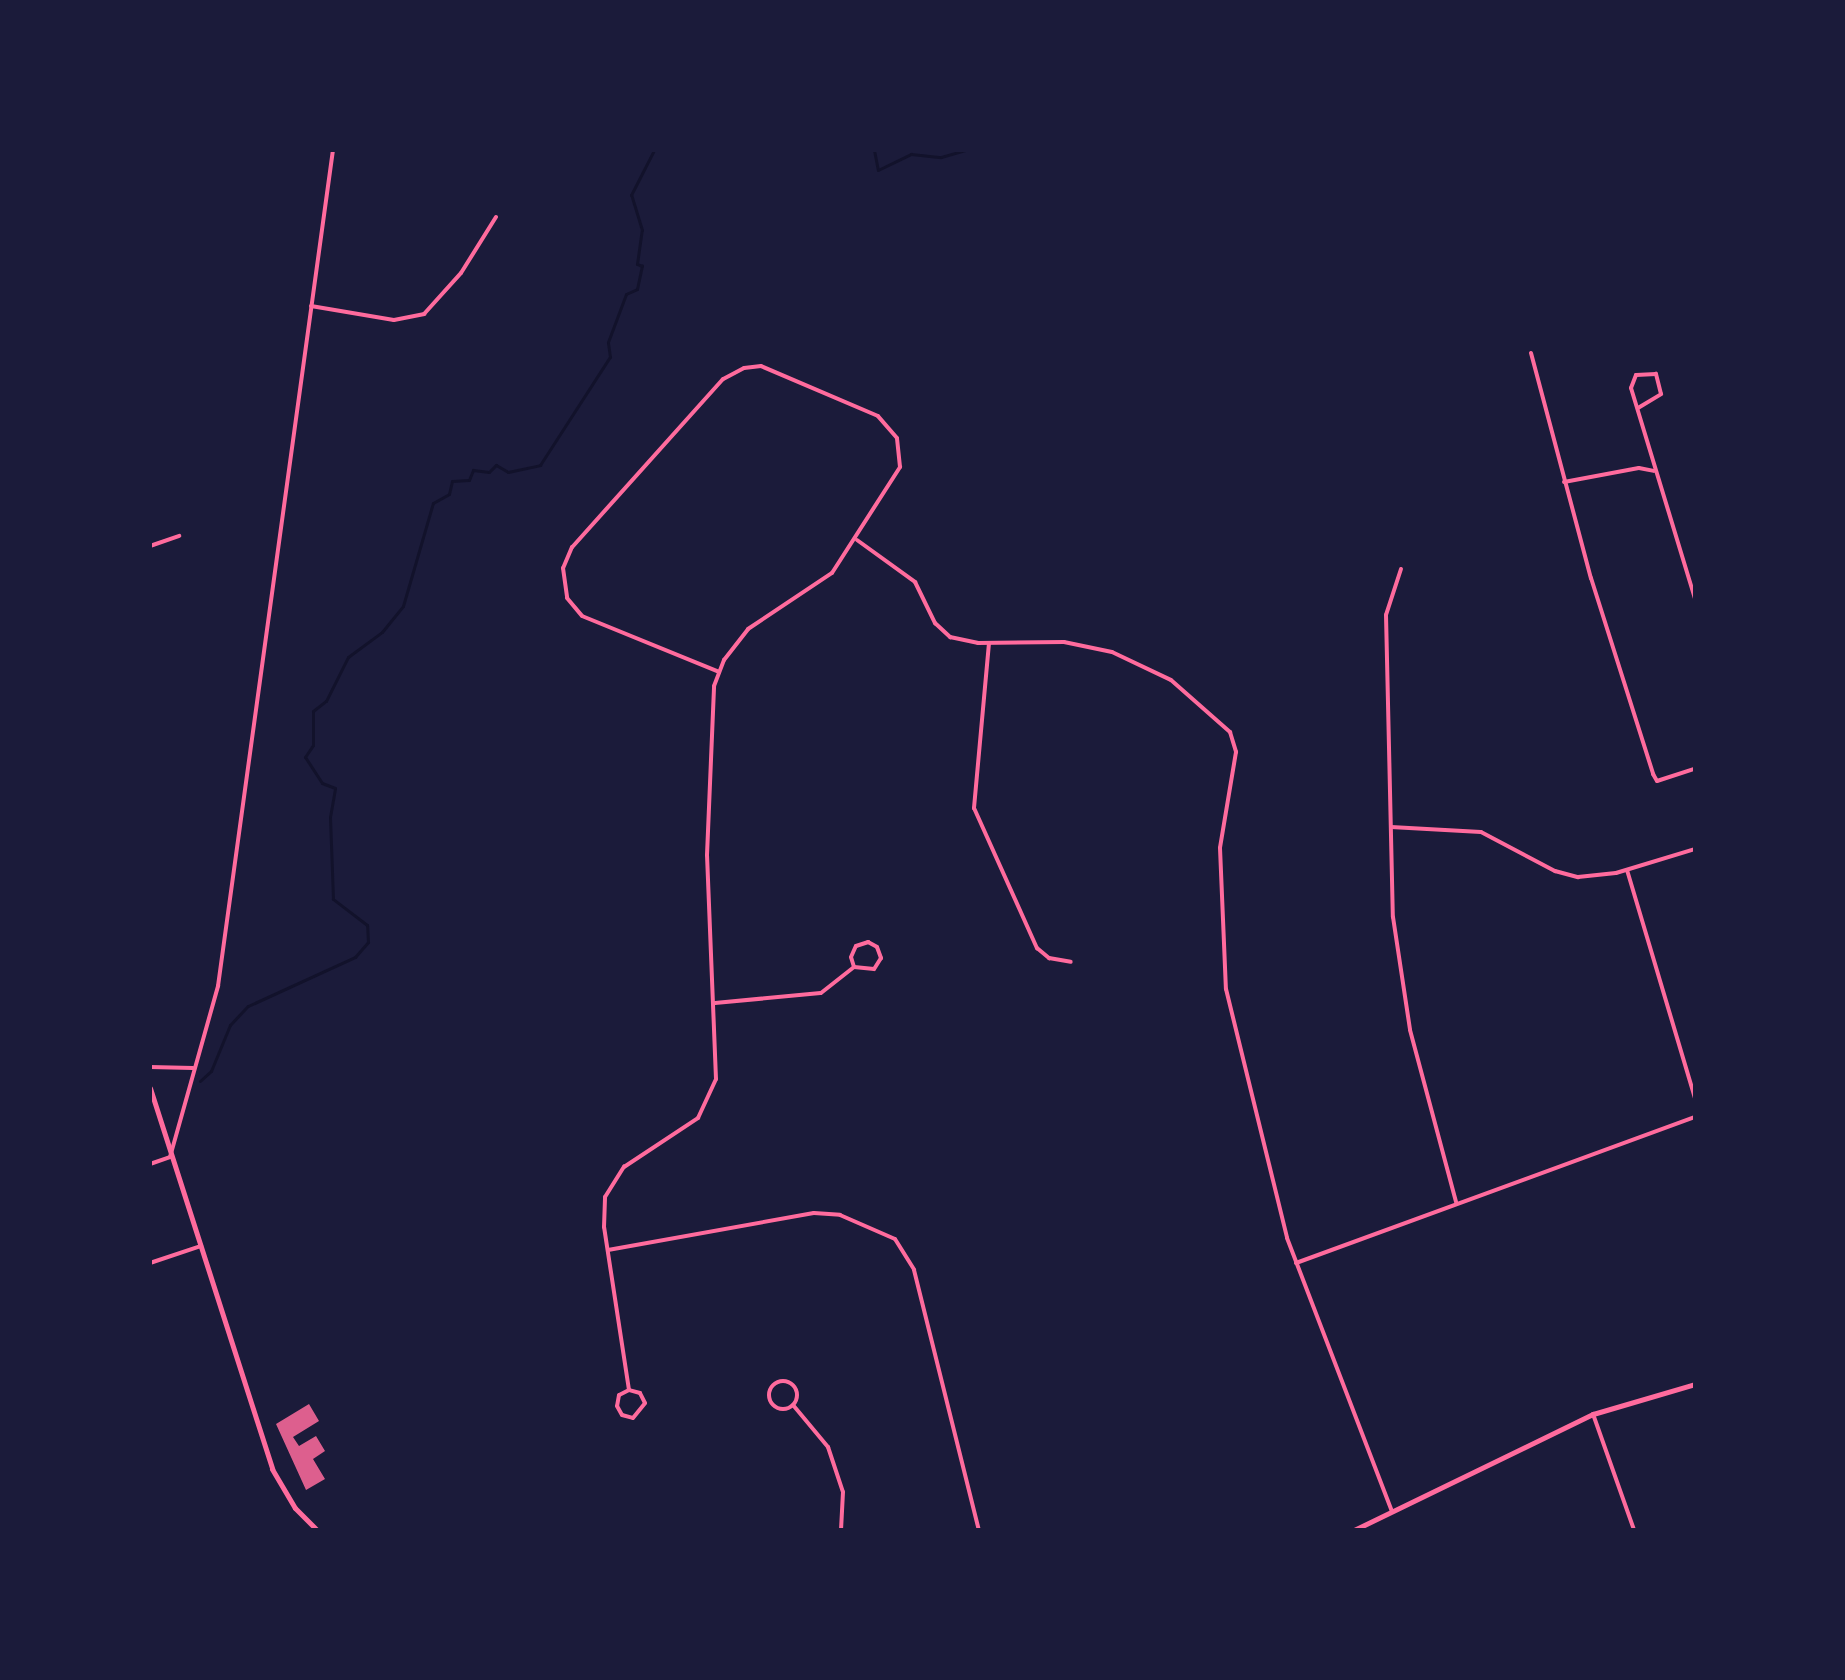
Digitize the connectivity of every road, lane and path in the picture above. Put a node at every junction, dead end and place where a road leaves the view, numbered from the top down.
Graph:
1 (333, 150) edge
2 (496, 217) dead end
3 (311, 306) junction
4 (1531, 353) dead end
5 (1638, 408) junction
6 (1654, 471) junction
7 (1564, 482) junction
8 (179, 536) dead end
9 (857, 540) junction
10 (150, 546) edge
11 (1401, 569) dead end
12 (1695, 599) edge
13 (989, 643) junction
14 (719, 672) junction
15 (1695, 769) edge
16 (1391, 827) junction
17 (1695, 849) edge
18 (1627, 870) junction
19 (1071, 962) dead end
20 (854, 967) junction
21 (715, 1003) junction
22 (150, 1067) edge
23 (193, 1068) junction
24 (150, 1088) edge
25 (1695, 1098) edge
26 (1695, 1117) edge
27 (170, 1157) junction
28 (150, 1164) edge
29 (1456, 1202) junction
30 (201, 1246) junction
31 (608, 1250) junction
32 (150, 1263) edge
33 (1296, 1263) junction
34 (1695, 1384) edge
35 (629, 1390) junction
36 (793, 1405) junction
37 (1593, 1414) junction
38 (1392, 1512) junction
39 (317, 1530) edge
40 (841, 1530) edge
41 (979, 1530) edge
42 (1354, 1530) edge
43 (1634, 1530) edge

1 - 3 street
2 - 3 street
3 - 23 street
4 - 7 street
5 - 5 street
5 - 6 street
6 - 7 street
6 - 12 street
7 - 15 street
8 - 10 street
9 - 13 street
9 - 14 street
9 - 14 street
11 - 16 street
13 - 19 street
13 - 33 street
14 - 21 street
16 - 18 street
16 - 29 street
17 - 18 street
18 - 25 street
20 - 20 street
20 - 21 street
21 - 31 street
22 - 23 street
23 - 27 street
24 - 27 street
26 - 29 street
27 - 28 street
27 - 30 street
29 - 33 street
30 - 32 street
30 - 39 street
31 - 35 street
31 - 41 street
33 - 38 street
34 - 37 street
35 - 35 street
36 - 36 street
36 - 40 street
37 - 38 street
37 - 43 street
38 - 42 street

